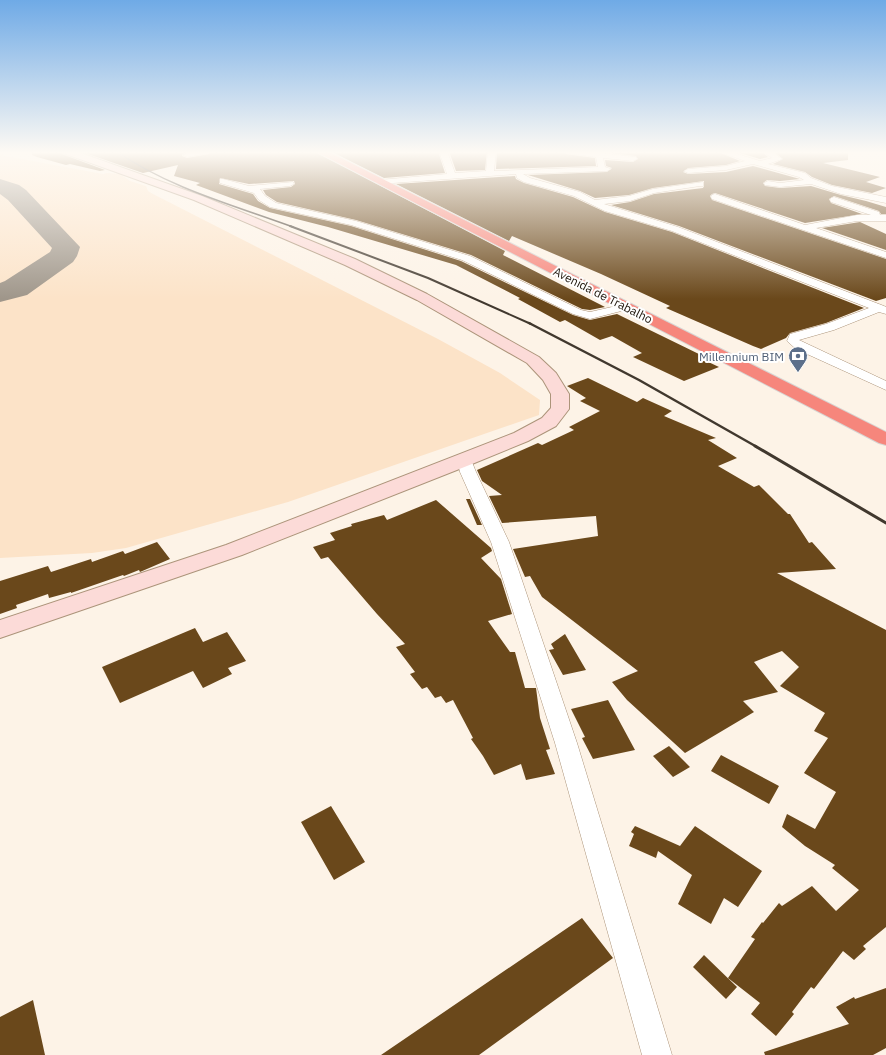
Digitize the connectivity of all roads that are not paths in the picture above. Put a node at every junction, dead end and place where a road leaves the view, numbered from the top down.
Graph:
1 (203, 200) edge
2 (266, 200) edge
3 (423, 200) edge
4 (591, 200) edge
5 (610, 200) edge
6 (724, 200) edge
7 (834, 200) dead end
8 (595, 202) junction
9 (886, 218) edge
10 (806, 228) junction
11 (508, 243) junction
12 (886, 255) edge
13 (625, 307) junction
14 (883, 310) edge
15 (759, 369) junction
16 (886, 386) edge
17 (886, 427) edge
18 (886, 439) edge
19 (465, 460) junction
20 (0, 630) edge
21 (657, 1055) edge

1 - 19 street
2 - 13 street
3 - 11 highway, Avenida de Trabalho
4 - 8 street
5 - 8 street
6 - 10 street
7 - 9 street
8 - 14 street
9 - 10 street
10 - 12 street
11 - 13 highway, Avenida de Trabalho
11 - 15 highway, Avenida de Trabalho
13 - 15 highway, Avenida de Trabalho
14 - 16 street
15 - 17 highway, Avenida de Trabalho
15 - 18 highway, Avenida de Trabalho
19 - 20 street
19 - 21 street

